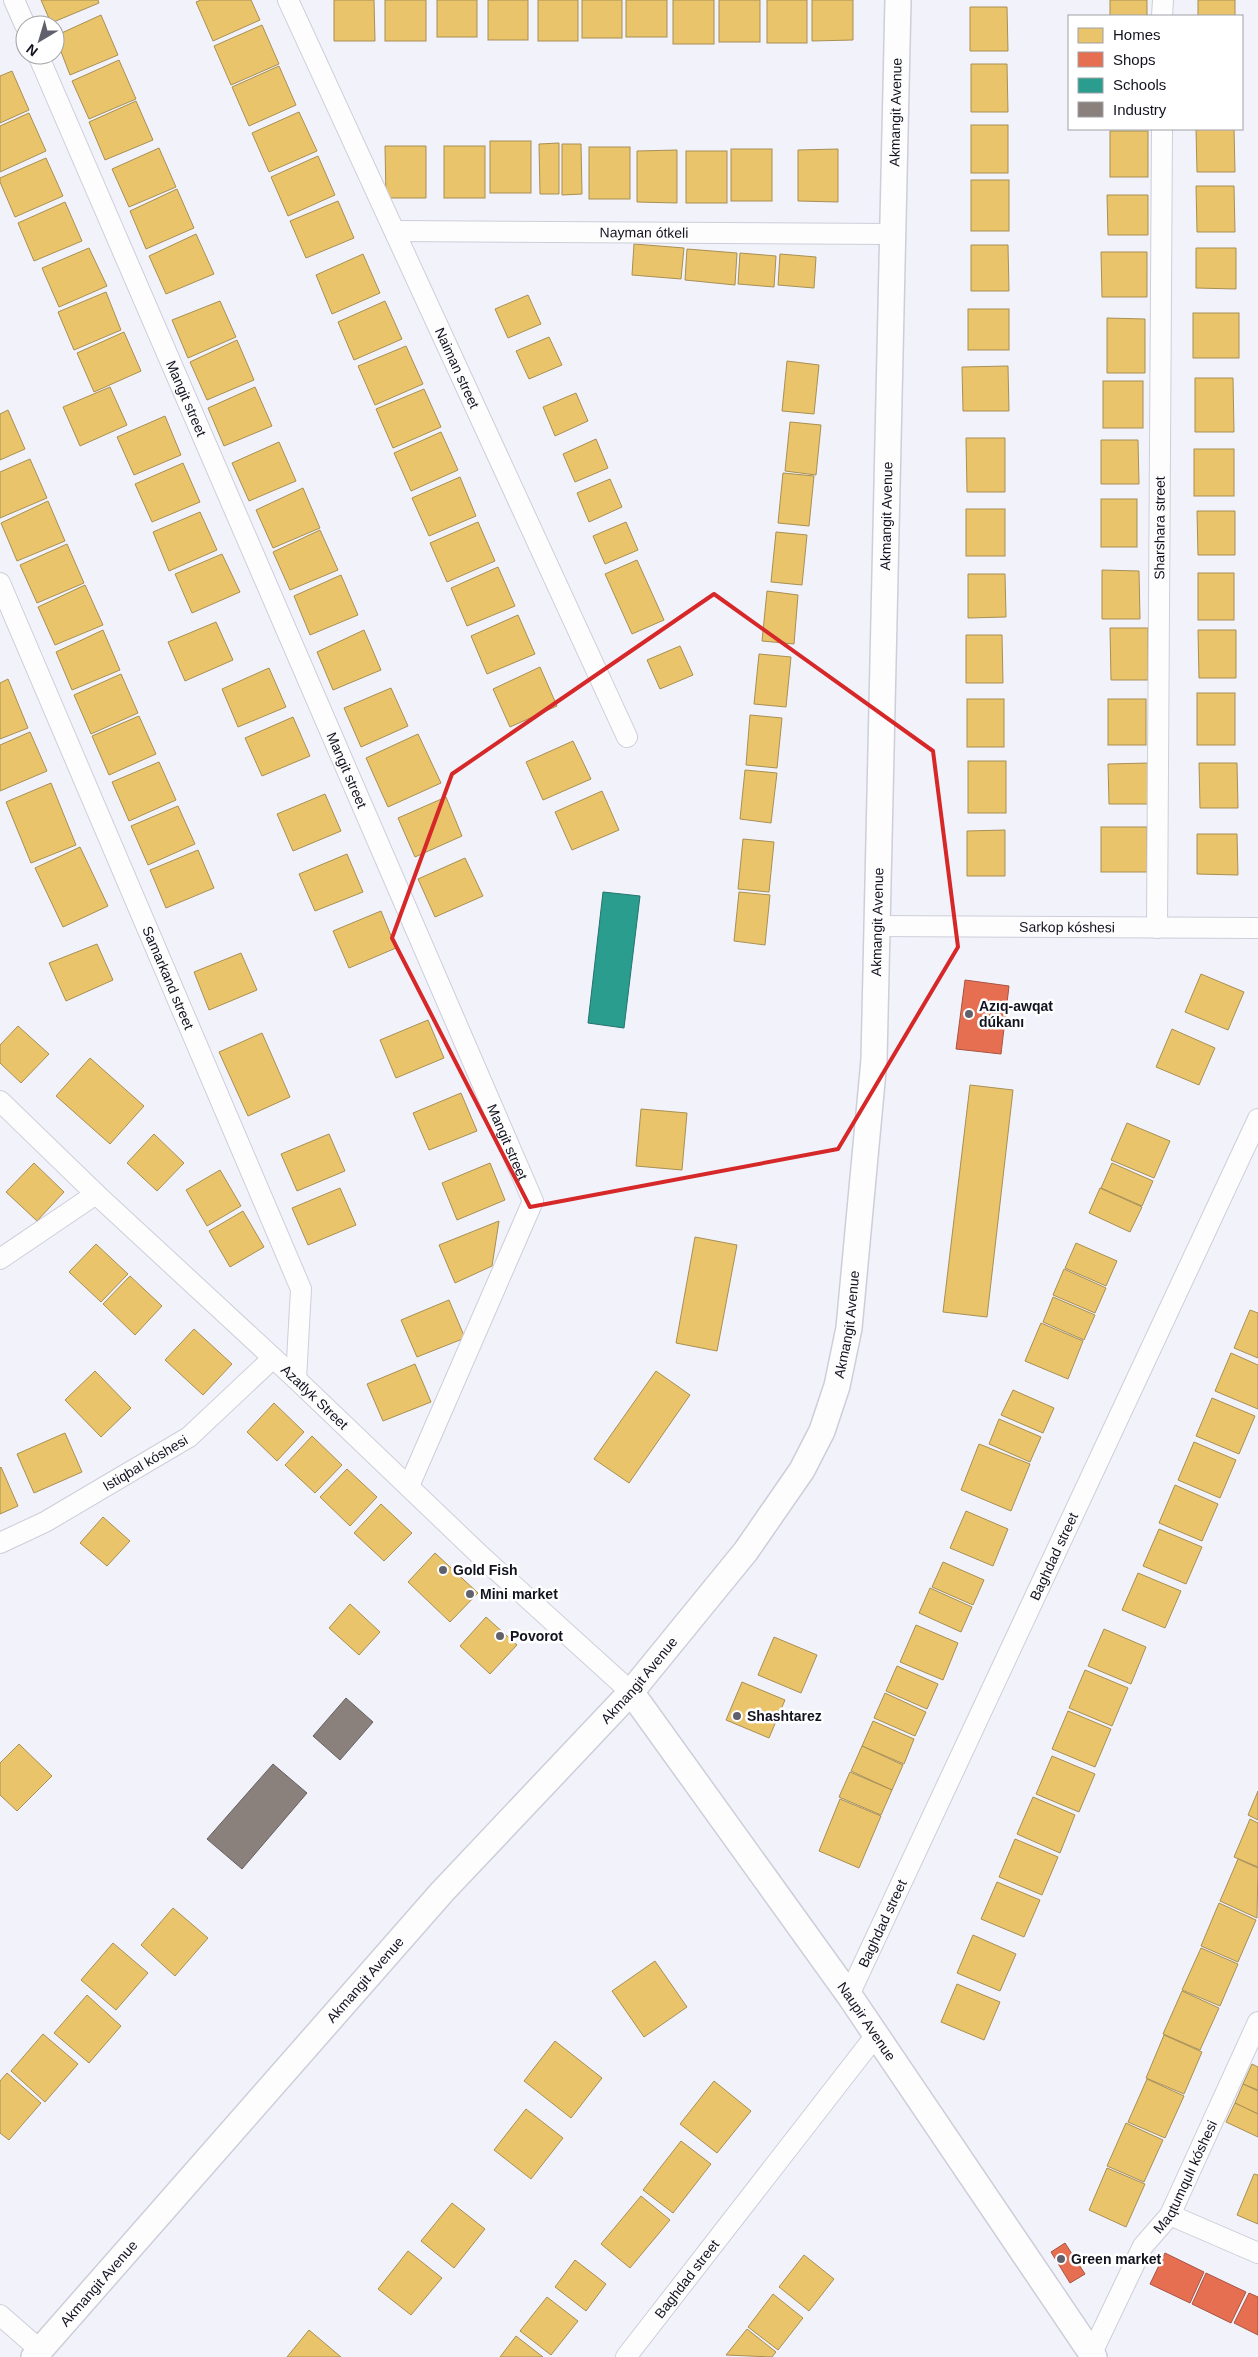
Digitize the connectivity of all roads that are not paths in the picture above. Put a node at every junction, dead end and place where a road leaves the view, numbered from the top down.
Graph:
1 (14, 0) edge
2 (288, 0) edge
3 (898, 0) edge
4 (1163, 0) edge
5 (21, 15) edge
6 (1162, 15) edge
7 (42, 65) edge
8 (1162, 130) edge
9 (395, 231) junction
10 (893, 234) junction
11 (0, 583) edge
12 (628, 736) dead end
13 (876, 926) junction
14 (1156, 928) junction
15 (1258, 928) edge
16 (0, 1101) edge
17 (1258, 1119) edge
18 (96, 1194) junction
19 (0, 1259) edge
20 (272, 1358) junction
21 (296, 1379) junction
22 (409, 1486) junction
23 (0, 1543) edge
24 (631, 1692) junction
25 (849, 1995) junction
26 (1258, 2022) edge
27 (876, 2035) junction
28 (1170, 2216) junction
29 (1258, 2253) edge
30 (0, 2315) edge
31 (37, 2353) edge
32 (1092, 2356) edge
33 (626, 2357) edge

1 - 5 street
2 - 9 street, Naiman street
3 - 10 street, Akmangit Avenue
4 - 6 street
7 - 22 street, Mangit street
8 - 14 street, Sharshara street
9 - 10 street, Nayman ótkeli
9 - 12 street, Naiman street
10 - 13 street, Akmangit Avenue
11 - 21 street, Samarkand street
13 - 14 street, Sarkop kóshesi
13 - 24 street, Akmangit Avenue
14 - 15 street, Sarkop kóshesi
16 - 18 street, Azatlyk Street
17 - 25 street, Baghdad street
18 - 19 street
18 - 20 street, Azatlyk Street
20 - 21 street, Azatlyk Street
20 - 23 street, Istiqbal kóshesi
21 - 22 street, Azatlyk Street
22 - 24 street, Azatlyk Street
24 - 25 street, Naupir Avenue
24 - 31 street, Akmangit Avenue
25 - 27 street, Naupir Avenue
26 - 28 street, Maqtumqulı kóshesi
27 - 32 street, Naupir Avenue
27 - 33 street, Baghdad street
28 - 29 street
28 - 32 street, Maqtumqulı kóshesi
30 - 31 street

